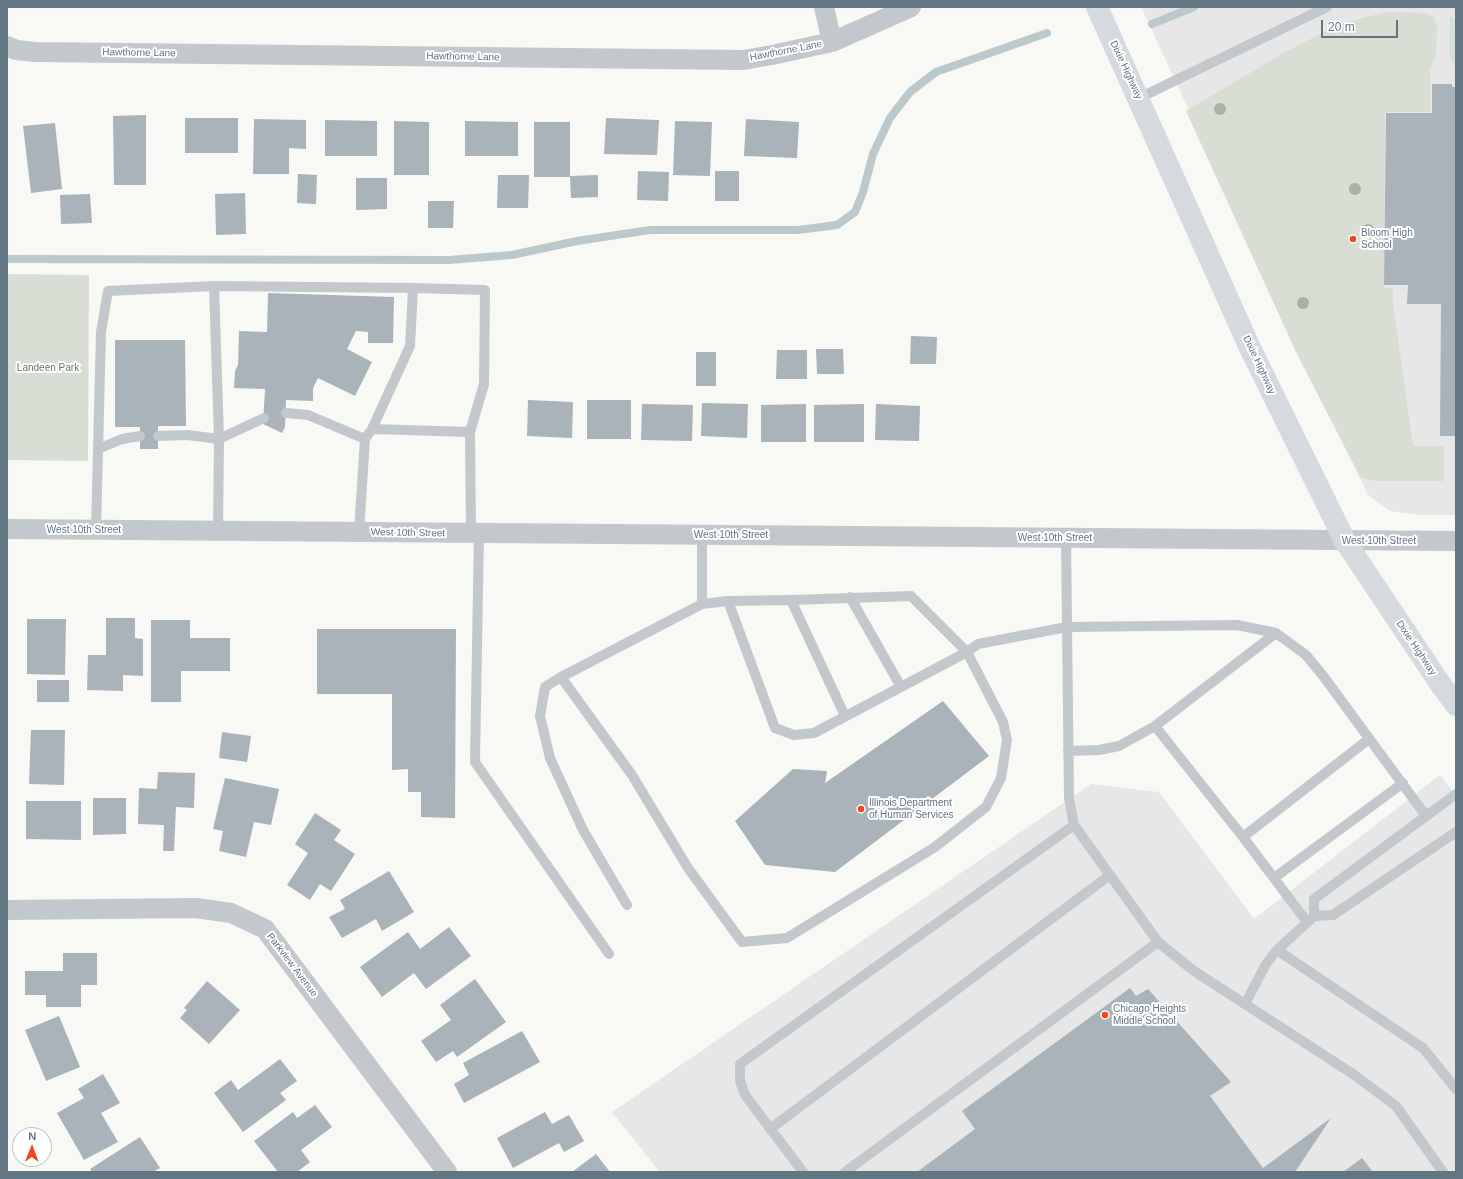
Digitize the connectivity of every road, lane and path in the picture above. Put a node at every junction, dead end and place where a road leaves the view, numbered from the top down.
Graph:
1 (824, 7) edge
2 (911, 7) edge
3 (1097, 7) edge
4 (1327, 7) edge
5 (832, 42) junction
6 (7, 46) edge
7 (1139, 98) junction
8 (214, 286) junction
9 (413, 288) junction
10 (286, 413) dead end
11 (264, 418) dead end
12 (372, 429) junction
13 (470, 432) junction
14 (140, 436) dead end
15 (158, 436) dead end
16 (219, 439) junction
17 (365, 439) junction
18 (98, 449) junction
19 (7, 529) edge
20 (96, 530) junction
21 (218, 531) junction
22 (359, 532) junction
23 (475, 533) junction
24 (702, 535) junction
25 (1066, 538) junction
26 (1344, 541) junction
27 (1456, 541) edge
28 (850, 597) junction
29 (728, 600) junction
30 (790, 600) junction
31 (702, 604) junction
32 (1067, 627) junction
33 (1276, 633) junction
34 (967, 652) junction
35 (561, 676) junction
36 (901, 687) junction
37 (1456, 705) edge
38 (845, 716) junction
39 (1155, 726) junction
40 (1369, 739) junction
41 (1068, 752) junction
42 (1402, 783) junction
43 (1456, 794) edge
44 (1426, 816) junction
45 (1074, 824) junction
46 (1456, 832) edge
47 (1243, 837) junction
48 (1110, 875) junction
49 (1274, 878) junction
50 (627, 905) dead end
51 (7, 910) edge
52 (1310, 919) junction
53 (1158, 942) junction
54 (1278, 950) junction
55 (609, 954) dead end
56 (1245, 1004) junction
57 (1456, 1088) edge
58 (770, 1129) junction
59 (446, 1172) edge
60 (803, 1172) edge
61 (845, 1172) edge
62 (1443, 1172) edge

1 - 5 street
2 - 5 street, Hawthorne Lane
3 - 7 main road, Dixie Highway
4 - 7 lane
5 - 6 street, Hawthorne Lane
7 - 26 main road, Dixie Highway
8 - 9 lane
8 - 16 lane
8 - 18 lane
9 - 12 lane
9 - 13 lane
10 - 17 lane
11 - 16 lane
12 - 13 lane
12 - 17 lane
13 - 23 lane
14 - 18 lane
15 - 16 lane
16 - 21 lane
17 - 22 lane
18 - 20 lane
19 - 20 street, West 10th Street
20 - 21 street, West 10th Street
21 - 22 street, West 10th Street
22 - 23 street, West 10th Street
23 - 24 street, West 10th Street
23 - 55 lane
24 - 25 street, West 10th Street
24 - 31 lane
25 - 26 street, West 10th Street
25 - 32 lane
26 - 27 street, West 10th Street
26 - 37 main road, Dixie Highway
28 - 30 lane
28 - 34 lane
28 - 36 lane
29 - 30 lane
29 - 31 lane
29 - 38 lane
30 - 38 lane
31 - 35 lane
32 - 33 lane
32 - 34 lane
32 - 41 lane
33 - 39 lane
33 - 40 lane
34 - 35 lane
34 - 36 lane
35 - 50 lane
36 - 38 lane
39 - 41 lane
39 - 47 lane
40 - 42 lane
40 - 47 lane
41 - 45 lane
42 - 44 lane
42 - 49 lane
43 - 44 lane
44 - 52 lane
45 - 48 lane
45 - 58 lane
46 - 52 lane
47 - 49 lane
48 - 53 lane
48 - 58 lane
49 - 52 lane
51 - 59 street, Parkview Avenue
52 - 54 lane
53 - 56 lane
53 - 61 lane
54 - 56 lane
54 - 57 lane
56 - 62 lane
58 - 60 lane

